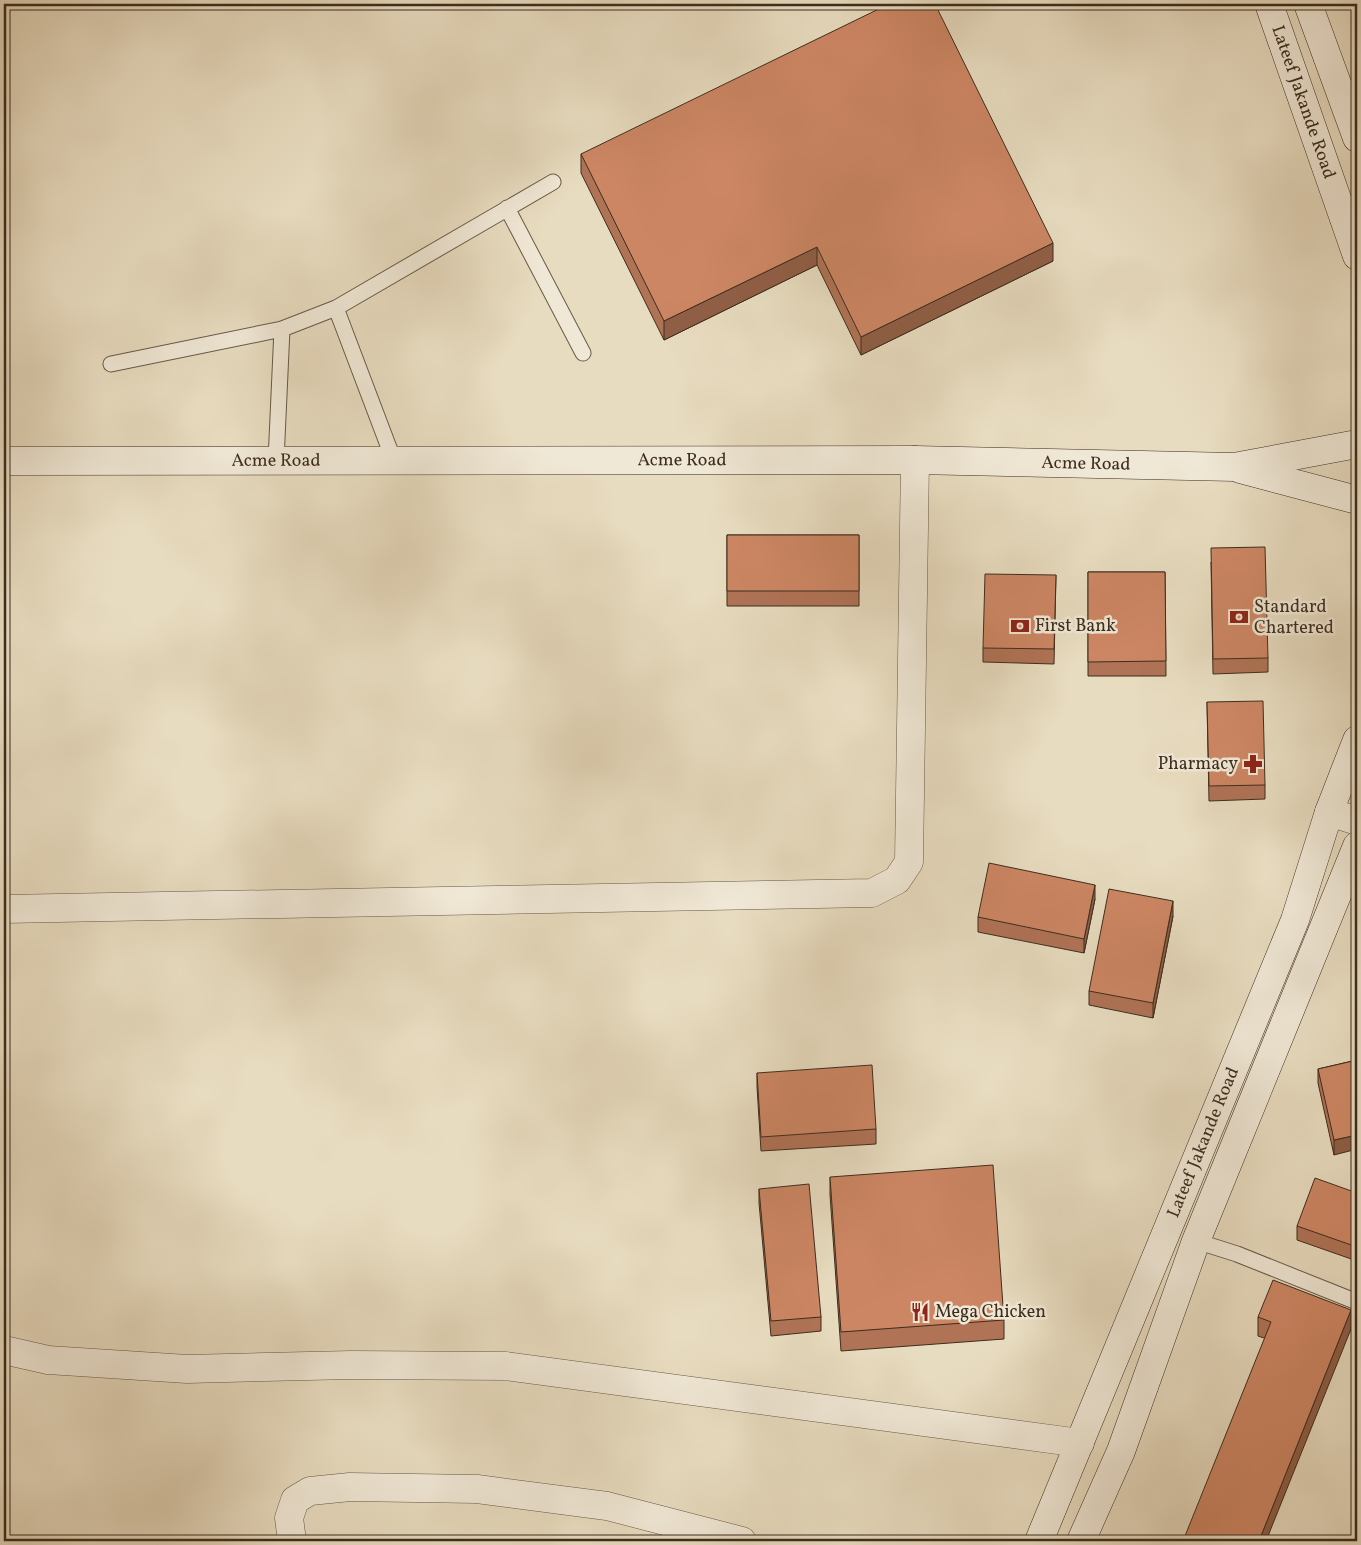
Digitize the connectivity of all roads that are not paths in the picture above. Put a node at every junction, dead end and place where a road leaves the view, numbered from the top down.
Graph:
1 (1269, 4) edge
2 (1308, 4) edge
3 (1357, 138) edge
4 (553, 182) dead end
5 (507, 208) junction
6 (1357, 256) edge
7 (336, 308) junction
8 (282, 329) junction
9 (583, 353) dead end
10 (111, 364) dead end
11 (1357, 444) edge
12 (276, 460) junction
13 (915, 460) junction
14 (4, 461) edge
15 (394, 461) junction
16 (1234, 467) junction
17 (1357, 500) edge
18 (1357, 740) edge
19 (1329, 812) junction
20 (1357, 821) edge
21 (1357, 846) edge
22 (4, 910) edge
23 (1196, 1241) junction
24 (1357, 1302) edge
25 (4, 1350) edge
26 (1080, 1442) junction
27 (292, 1541) edge
28 (742, 1541) edge
29 (1039, 1541) edge
30 (1081, 1541) edge

1 - 6 street, Lateef Jakande Road
2 - 3 street
4 - 5 lane
5 - 7 lane
5 - 9 lane
7 - 8 lane
7 - 15 lane
8 - 10 lane
8 - 12 lane
11 - 16 street, Acme Road
12 - 14 street, Acme Road
12 - 15 street, Acme Road
13 - 15 street, Acme Road
13 - 16 street, Acme Road
13 - 22 street
16 - 17 street
18 - 19 street, Lateef Jakande Road
19 - 20 street
19 - 26 street, Lateef Jakande Road
21 - 23 street, Lateef Jakande Road
23 - 24 lane
23 - 30 street, Lateef Jakande Road
25 - 26 street
26 - 29 street, Lateef Jakande Road
27 - 28 street

